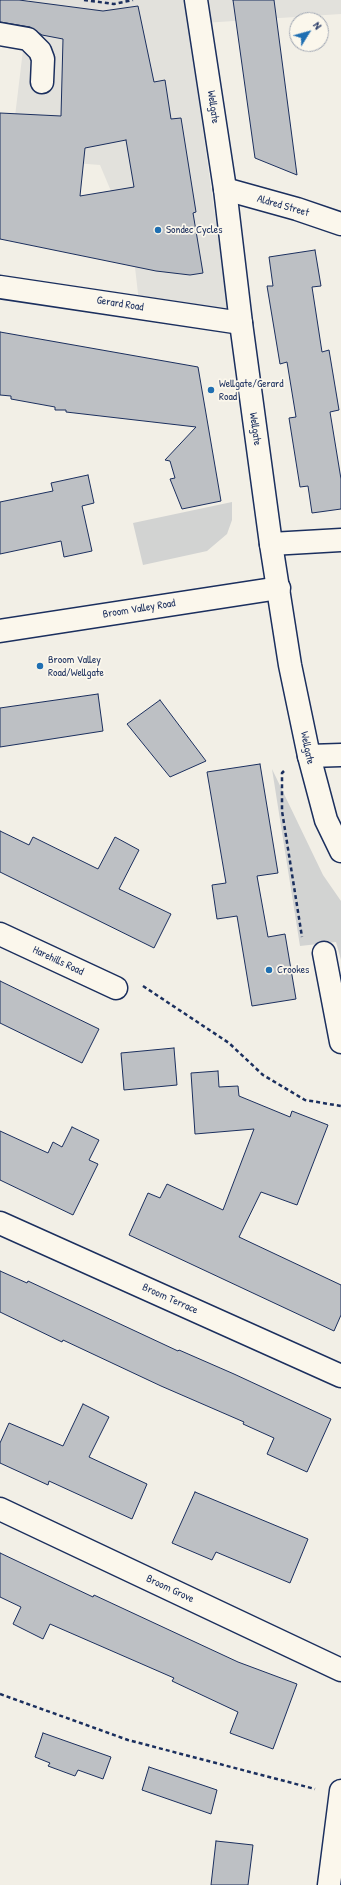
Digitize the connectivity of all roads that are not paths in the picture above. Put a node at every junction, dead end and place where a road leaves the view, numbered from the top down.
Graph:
1 (196, 0) edge
2 (0, 34) edge
3 (42, 82) dead end
4 (225, 189) junction
5 (341, 224) edge
6 (0, 287) edge
7 (241, 323) junction
8 (341, 540) edge
9 (271, 544) junction
10 (279, 588) junction
11 (0, 631) edge
12 (309, 756) junction
13 (341, 756) edge
14 (341, 851) edge
15 (0, 934) edge
16 (324, 953) road end
17 (116, 988) road end
18 (339, 1016) edge
19 (341, 1042) edge
20 (0, 1223) edge
21 (341, 1376) edge
22 (0, 1509) edge
23 (341, 1670) edge
24 (341, 1791) edge
25 (341, 1795) edge
26 (329, 1885) edge

1 - 4 street, Wellgate
2 - 3 street
4 - 5 street, Aldred Street
4 - 7 street, Wellgate
6 - 7 street, Gerard Road
7 - 9 street, Wellgate
8 - 9 street
9 - 10 street, Wellgate
10 - 11 street, Broom Valley Road
10 - 12 street, Wellgate
12 - 13 street
12 - 14 street, Wellgate
15 - 17 street, Harehills Road
16 - 18 street
18 - 19 street
20 - 21 street, Broom Terrace
22 - 23 street, Broom Grove
24 - 25 street
25 - 26 street

